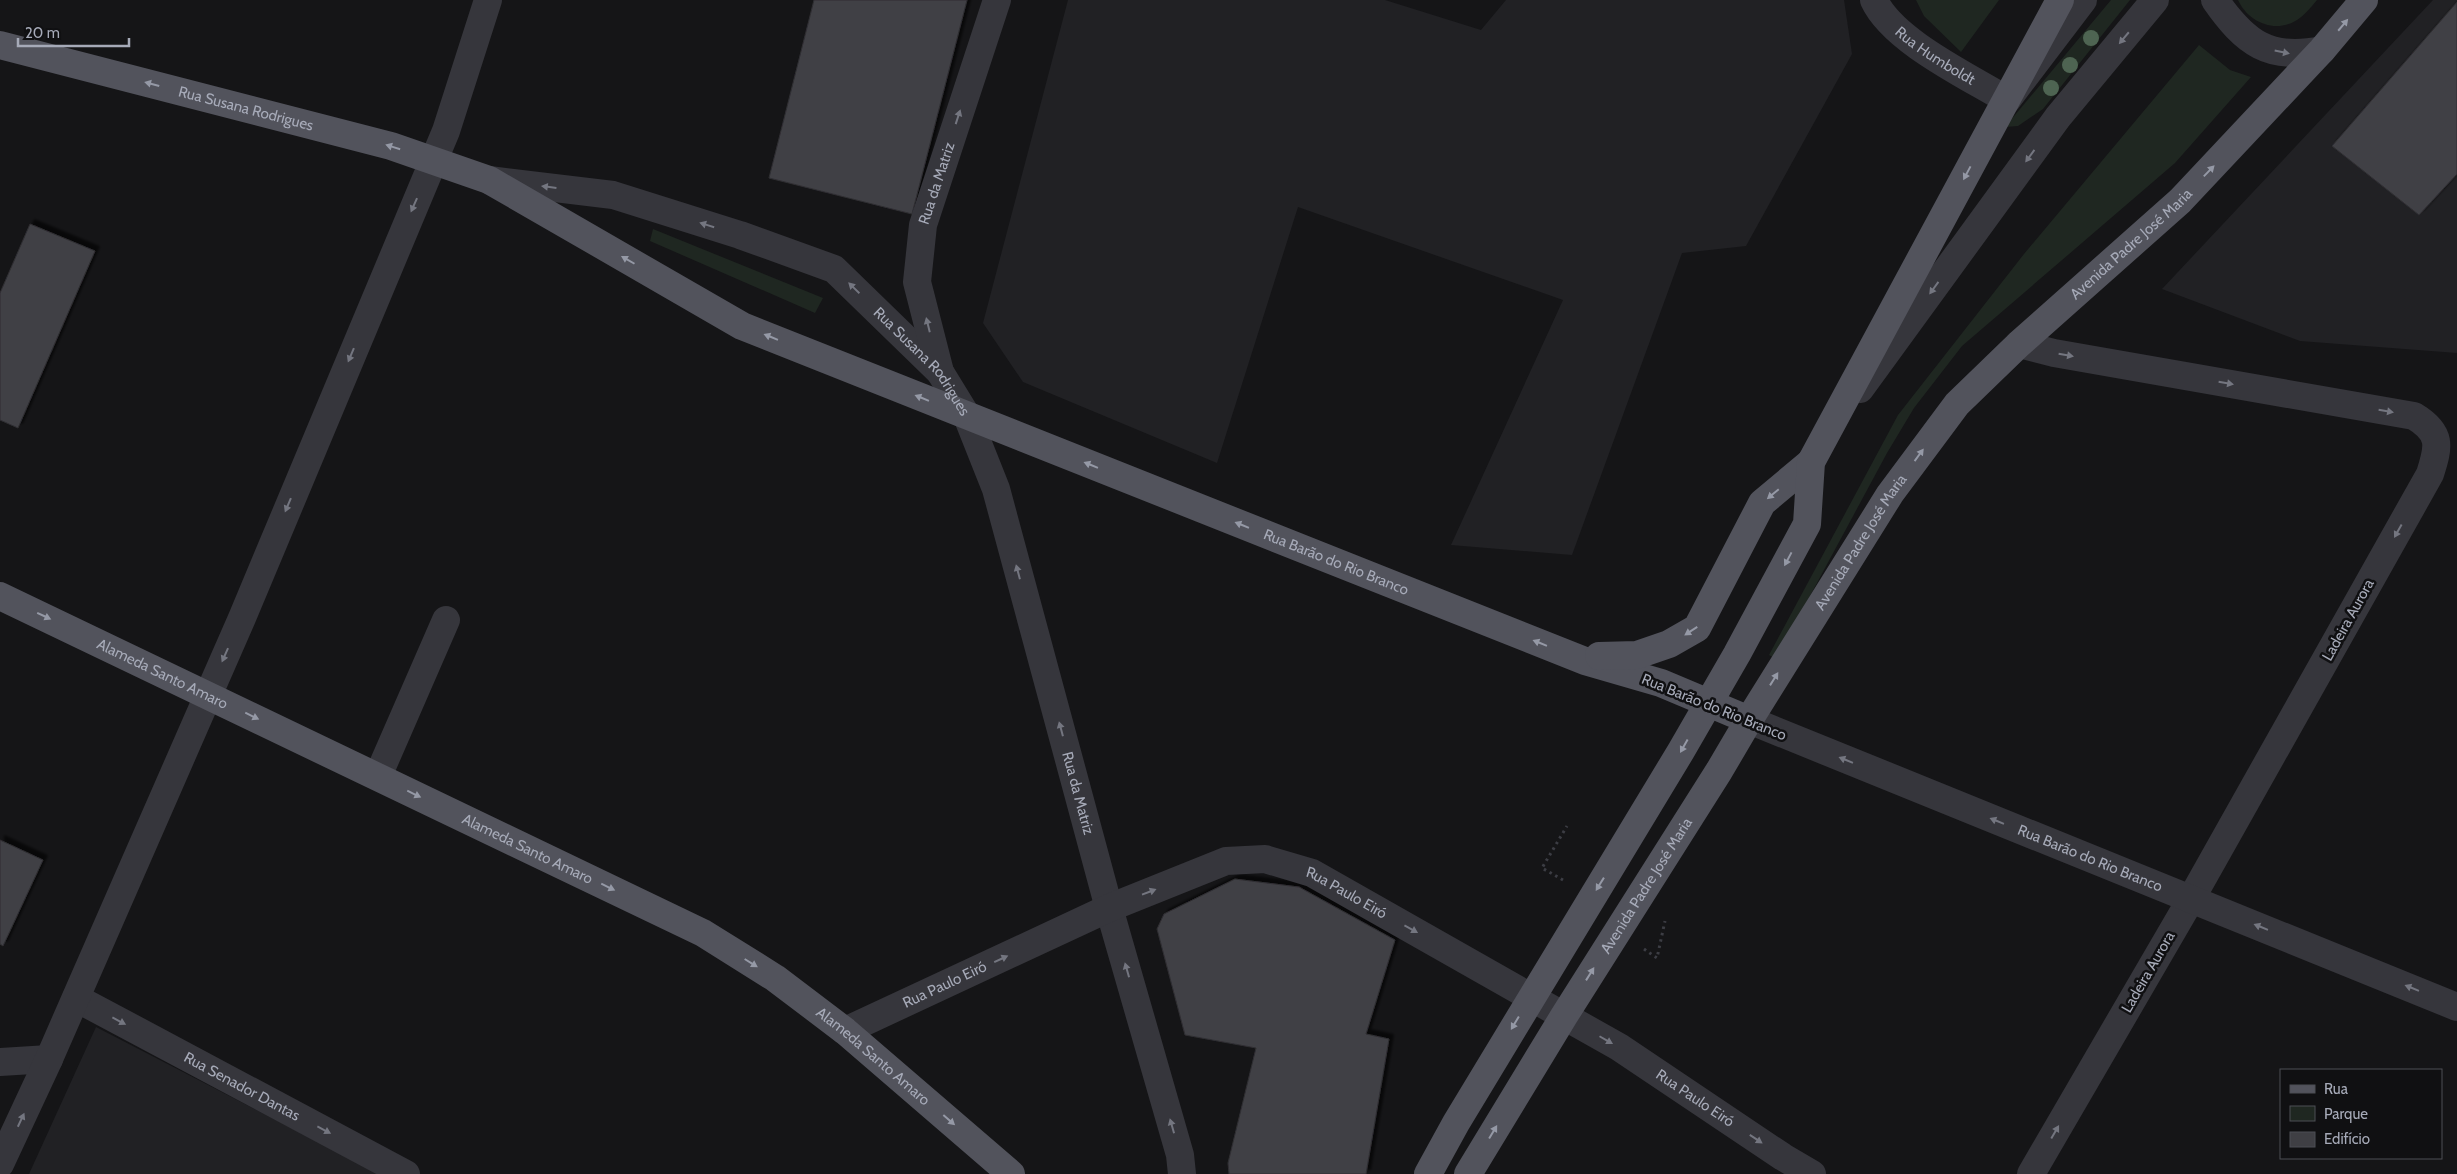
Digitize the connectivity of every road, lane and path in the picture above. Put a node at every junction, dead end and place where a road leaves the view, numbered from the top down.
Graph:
1 (488, 0) edge
2 (997, 0) edge
3 (1874, 0) edge
4 (2060, 0) edge
5 (2083, 0) edge
6 (2155, 0) edge
7 (2215, 0) edge
8 (2364, 0) edge
9 (0, 45) edge
10 (2322, 50) junction
11 (2007, 100) junction
12 (432, 160) junction
13 (489, 180) junction
14 (2019, 344) junction
15 (940, 372) junction
16 (967, 416) junction
17 (1826, 436) junction
18 (1811, 462) junction
19 (0, 596) edge
20 (446, 620) dead end
21 (1585, 661) junction
22 (208, 694) junction
23 (1708, 703) junction
24 (1748, 720) junction
25 (378, 776) junction
26 (1566, 826) dead end
27 (1563, 880) dead end
28 (2191, 899) junction
29 (1109, 908) junction
30 (1667, 912) dead end
31 (1643, 948) dead end
32 (1531, 997) junction
33 (76, 998) junction
34 (2457, 1007) edge
35 (1564, 1016) junction
36 (846, 1031) junction
37 (49, 1059) junction
38 (0, 1062) edge
39 (0, 1164) edge
40 (406, 1174) edge
41 (1011, 1174) edge
42 (1182, 1174) edge
43 (1428, 1174) edge
44 (1468, 1174) edge
45 (1812, 1174) edge
46 (2030, 1174) edge

1 - 12 street
15 -> 2 street, Rua da Matriz
3 - 11 street, Rua Humboldt
4 - 11 main road
5 - 11 street
6 -> 17 street
7 -> 10 street
10 -> 8 main road, Avenida Padre José Maria
12 -> 9 main road, Rua Susana Rodrigues
14 -> 10 main road, Avenida Padre José Maria
11 -> 17 main road
12 - 13 main road, Rua Susana Rodrigues
12 -> 22 street
15 -> 13 street, Rua Susana Rodrigues
16 -> 13 main road, Rua Susana Rodrigues
24 -> 14 main road, Avenida Padre José Maria
14 -> 28 street, Ladeira Aurora
15 - 16 street, Rua Susana Rodrigues
21 -> 16 main road, Rua Barão do Rio Branco
29 -> 16 street, Rua da Matriz
17 - 18 main road
18 -> 21 main road
18 -> 23 main road
19 -> 22 main road, Alameda Santo Amaro
20 - 25 street
21 - 23 main road, Rua Barão do Rio Branco
22 -> 25 main road, Alameda Santo Amaro
22 - 33 street
23 - 24 main road, Rua Barão do Rio Branco
23 -> 32 main road
28 -> 24 street, Rua Barão do Rio Branco
35 -> 24 main road, Avenida Padre José Maria
25 -> 36 main road, Alameda Santo Amaro
26 - 27 path
34 -> 28 street, Rua Barão do Rio Branco
46 -> 28 street, Ladeira Aurora
29 -> 32 street, Rua Paulo Eiró
36 -> 29 street, Rua Paulo Eiró
42 -> 29 street, Rua da Matriz
30 - 31 path
32 - 35 street, Rua Paulo Eiró
32 -> 43 main road
33 - 37 street
33 -> 40 street, Rua Senador Dantas
44 -> 35 main road, Avenida Padre José Maria
35 -> 45 street, Rua Paulo Eiró
36 -> 41 main road, Alameda Santo Amaro
37 - 38 street
39 -> 37 street

